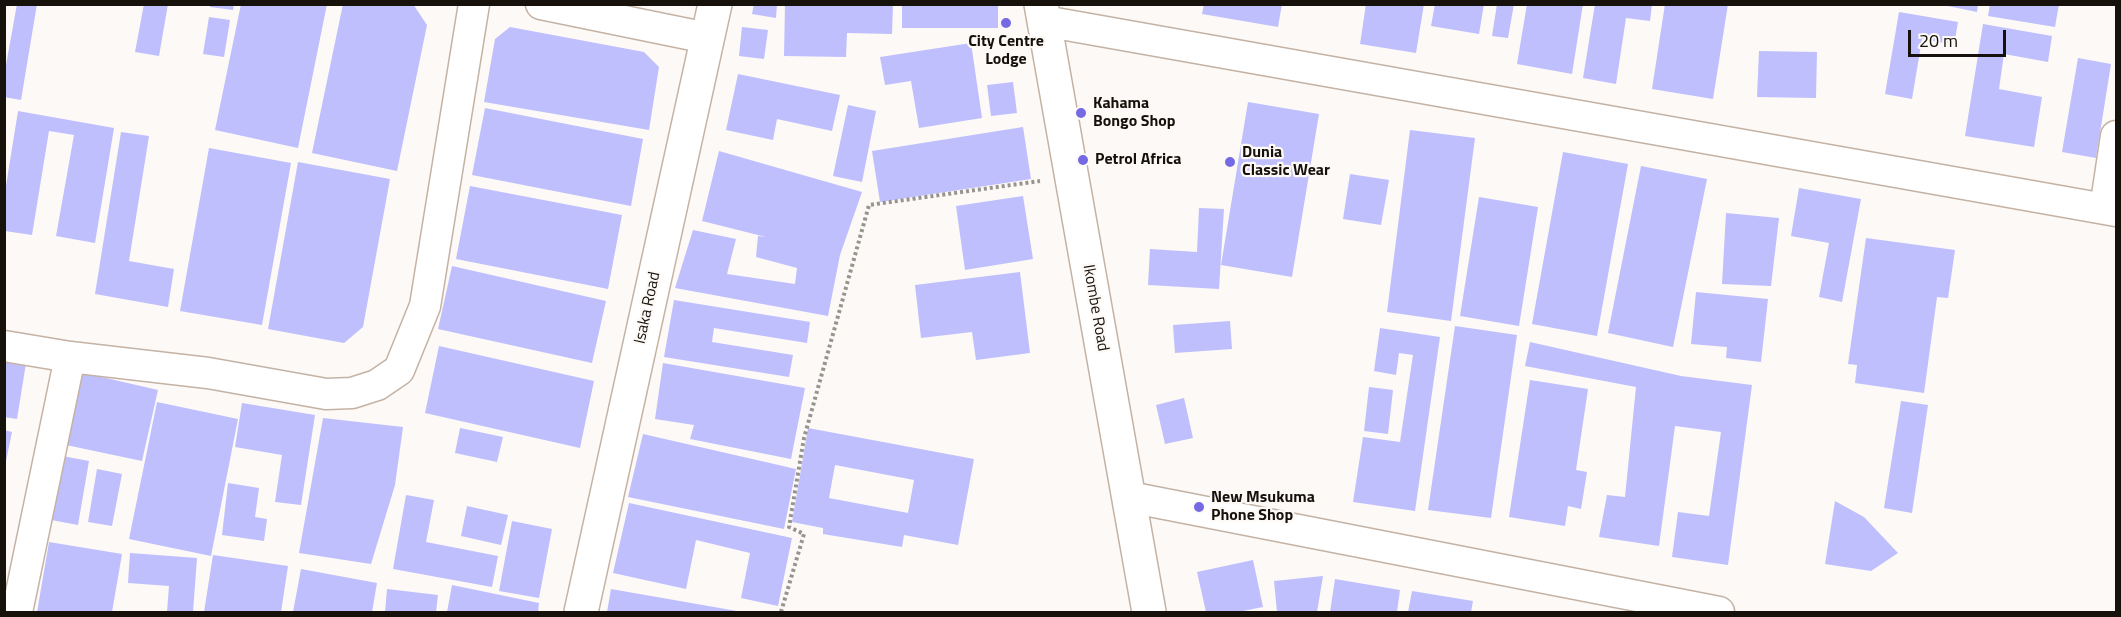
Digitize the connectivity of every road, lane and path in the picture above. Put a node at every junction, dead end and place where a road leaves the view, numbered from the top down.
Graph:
1 (474, 4) edge
2 (541, 4) edge
3 (715, 4) edge
4 (1043, 13) edge
5 (707, 38) junction
6 (2116, 136) edge
7 (1072, 176) junction
8 (2111, 210) edge
9 (4, 346) edge
10 (70, 357) junction
11 (1129, 497) junction
12 (17, 612) edge
13 (581, 612) edge
14 (781, 612) edge
15 (1149, 612) edge
16 (1719, 612) edge

1 - 10 street
2 - 5 street
3 - 5 street, Isaka Road
4 - 7 street, Ikombe Road
4 - 8 street
5 - 13 street, Isaka Road
6 - 8 street
7 - 11 street, Ikombe Road
7 - 14 path
9 - 10 street
10 - 12 street
11 - 15 street, Ikombe Road
11 - 16 street

